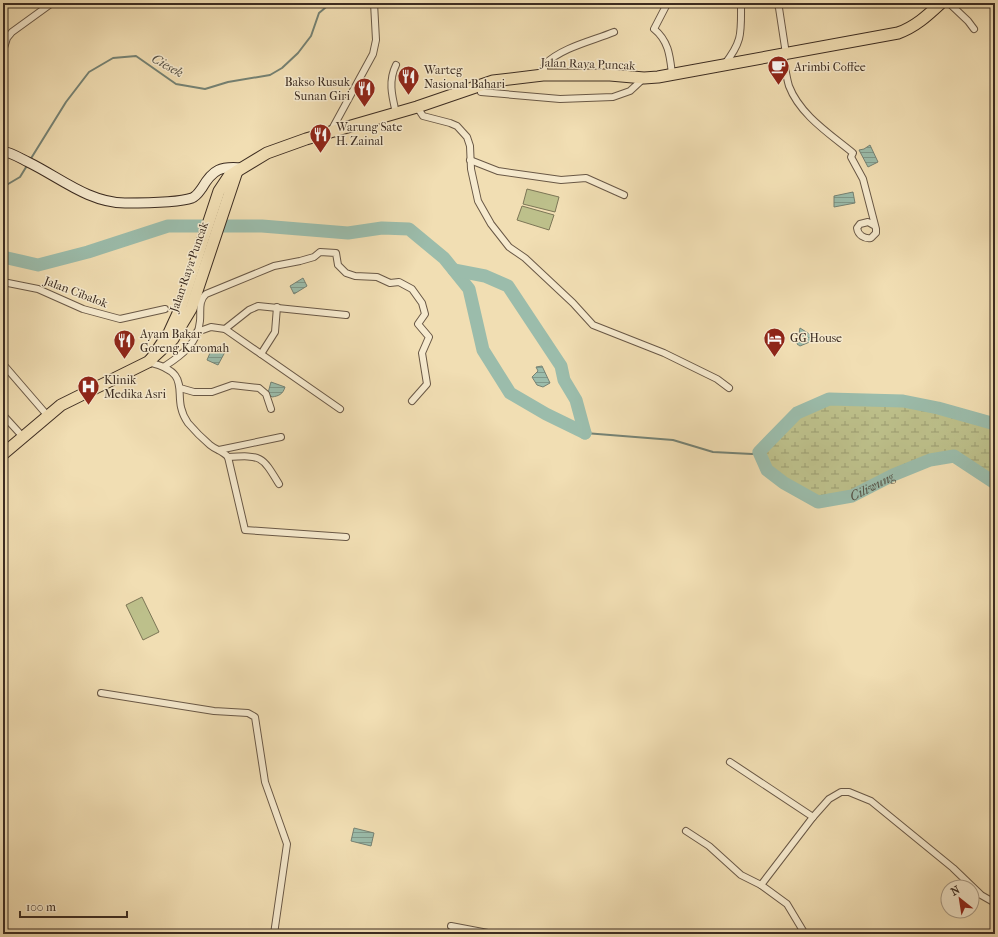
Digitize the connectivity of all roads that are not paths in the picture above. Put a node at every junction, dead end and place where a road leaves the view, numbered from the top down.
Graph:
1 (52, 3) edge
2 (374, 3) edge
3 (741, 3) edge
4 (777, 3) edge
5 (941, 3) edge
6 (949, 3) edge
7 (667, 4) edge
8 (974, 29) dead end
9 (614, 32) dead end
10 (3, 51) edge
11 (785, 55) junction
12 (396, 65) dead end
13 (723, 66) junction
14 (543, 74) junction
15 (672, 74) junction
16 (644, 78) junction
17 (481, 92) dead end
18 (417, 107) junction
19 (396, 113) junction
20 (330, 132) junction
21 (3, 151) edge
22 (470, 160) junction
23 (236, 173) junction
24 (624, 195) dead end
25 (875, 226) dead end
26 (3, 282) edge
27 (277, 307) junction
28 (165, 309) dead end
29 (346, 315) dead end
30 (225, 329) junction
31 (197, 332) junction
32 (261, 354) junction
33 (149, 361) junction
34 (3, 364) edge
35 (165, 366) junction
36 (180, 388) junction
37 (729, 388) dead end
38 (412, 402) dead end
39 (272, 408) dead end
40 (340, 409) dead end
41 (3, 415) edge
42 (47, 416) junction
43 (281, 437) dead end
44 (24, 438) junction
45 (5, 450) edge
46 (219, 450) junction
47 (228, 457) junction
48 (279, 484) dead end
49 (346, 537) dead end
50 (100, 694) dead end
51 (730, 762) dead end
52 (813, 817) junction
53 (686, 831) dead end
54 (761, 885) junction
55 (995, 903) edge
56 (450, 926) dead end
57 (274, 934) edge
58 (493, 934) edge
59 (805, 934) edge

1 - 10 street
2 - 20 street
3 - 13 street
4 - 11 street
5 - 11 highway, Jalan Raya Puncak
6 - 8 street
7 - 15 street
9 - 14 street
11 - 13 highway, Jalan Raya Puncak
11 - 25 street
12 - 19 street
13 - 15 highway, Jalan Raya Puncak
14 - 16 highway, Jalan Raya Puncak
14 - 18 highway, Jalan Raya Puncak
15 - 16 highway, Jalan Raya Puncak
16 - 17 street
18 - 19 highway, Jalan Raya Puncak
18 - 22 street
19 - 20 highway, Jalan Raya Puncak
20 - 23 highway, Jalan Raya Puncak
21 - 23 main road
22 - 24 street
22 - 37 street
23 - 33 highway, Jalan Raya Puncak
26 - 28 street, Jalan Cibalok
27 - 29 street
27 - 30 street
27 - 32 street
30 - 31 street
30 - 32 street
31 - 35 street
31 - 38 street
32 - 40 street
33 - 35 street
33 - 42 highway, Jalan Raya Puncak
34 - 42 street
35 - 36 street
36 - 39 street
36 - 46 street
41 - 44 street
42 - 44 highway, Jalan Raya Puncak
43 - 46 street
44 - 45 highway, Jalan Raya Puncak
46 - 47 street
47 - 48 street
47 - 49 street
50 - 57 street
51 - 52 street
52 - 54 street
52 - 55 street
53 - 54 street
54 - 59 street
56 - 58 street

